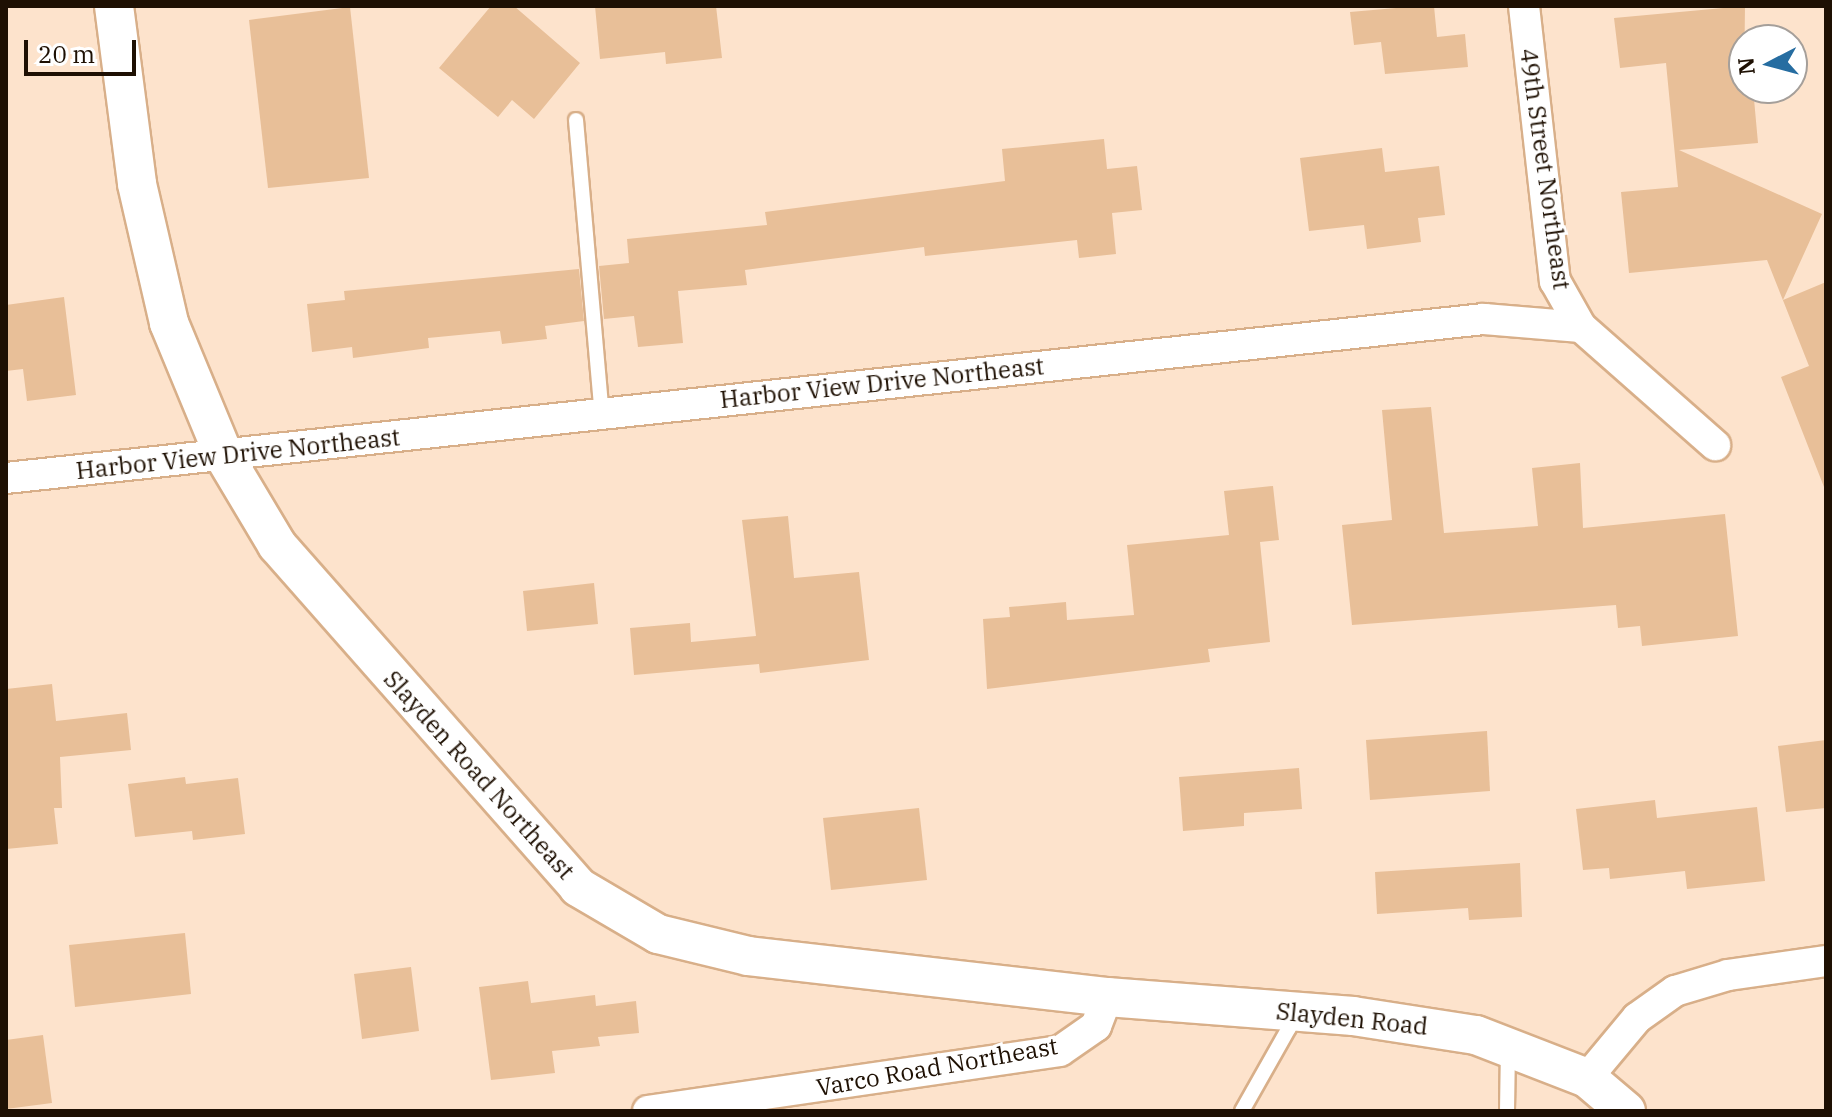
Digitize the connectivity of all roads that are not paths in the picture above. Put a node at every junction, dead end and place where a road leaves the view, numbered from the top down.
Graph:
1 (114, 6) edge
2 (1524, 6) edge
3 (576, 120) dead end
4 (1581, 327) junction
5 (602, 415) junction
6 (1715, 445) dead end
7 (224, 456) junction
8 (6, 478) edge
9 (1826, 961) edge
10 (1107, 997) junction
11 (1289, 1011) junction
12 (1509, 1044) junction
13 (1587, 1078) junction
14 (648, 1111) edge
15 (1242, 1111) edge
16 (1507, 1111) edge
17 (1626, 1111) edge

1 - 7 street, Slayden Road Northeast
2 - 4 street, 49th Street Northeast
3 - 5 lane
4 - 5 street, Harbor View Drive Northeast
4 - 6 street
5 - 7 street, Harbor View Drive Northeast
7 - 8 street, Harbor View Drive Northeast
7 - 10 street, Slayden Road Northeast
9 - 13 street
10 - 11 street, Slayden Road
10 - 14 street, Varco Road Northeast
11 - 12 street, Slayden Road
11 - 15 lane
12 - 13 street, Slayden Road
12 - 16 lane
13 - 17 street

